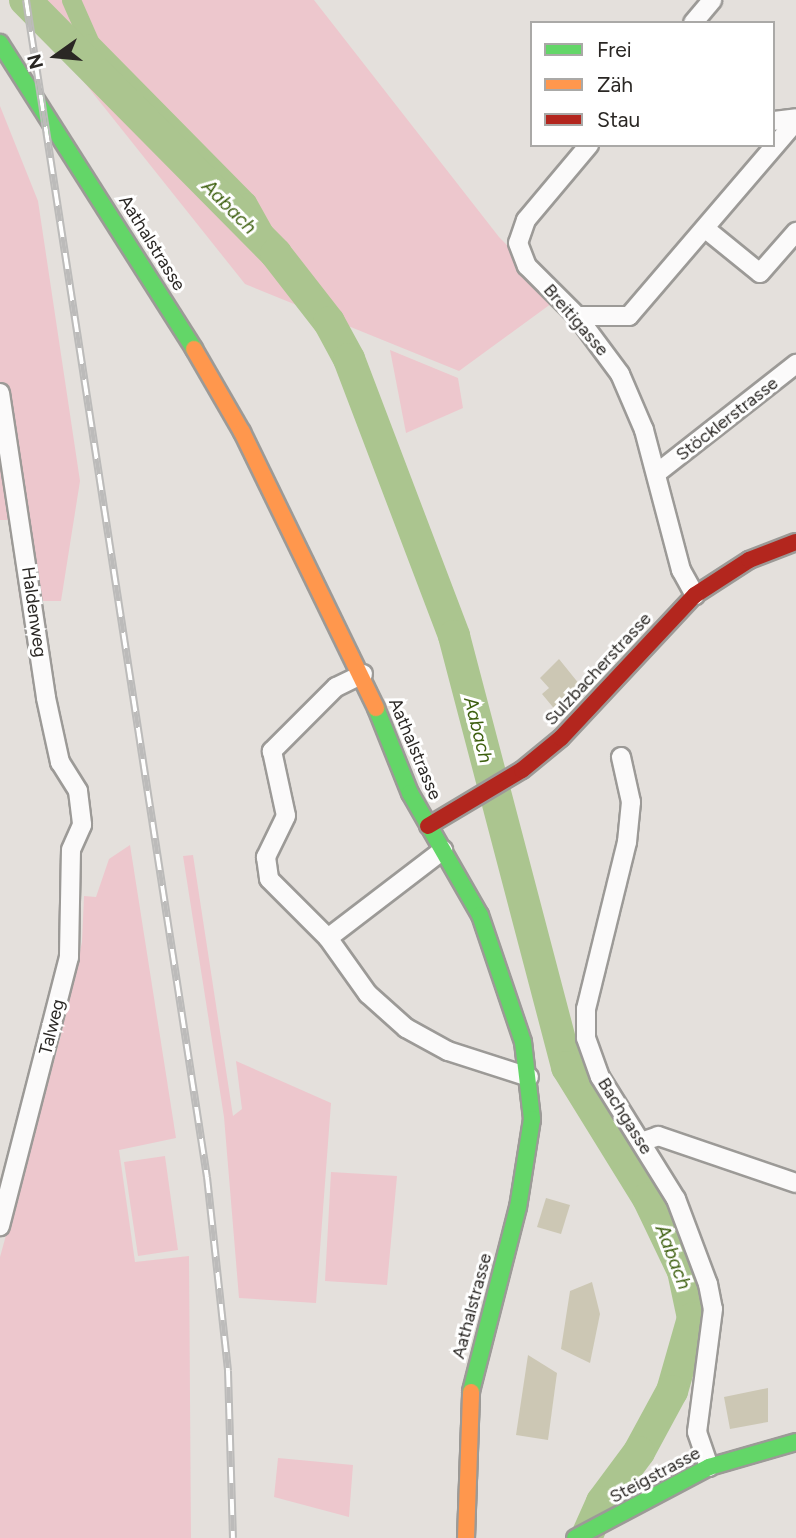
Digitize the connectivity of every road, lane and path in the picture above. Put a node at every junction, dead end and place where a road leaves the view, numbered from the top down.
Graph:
1 (712, 0) edge
2 (694, 21) edge
3 (0, 43) edge
4 (796, 119) edge
5 (775, 121) edge
6 (775, 145) edge
7 (587, 147) edge
8 (774, 147) edge
9 (708, 230) junction
10 (796, 232) edge
11 (577, 316) junction
12 (796, 364) edge
13 (0, 393) edge
14 (657, 473) junction
15 (796, 542) edge
16 (695, 595) junction
17 (363, 674) junction
18 (621, 757) dead end
19 (82, 825) joint
20 (428, 826) junction
21 (443, 850) junction
22 (328, 938) junction
23 (529, 1077) junction
24 (641, 1142) junction
25 (796, 1183) edge
26 (0, 1226) edge
27 (796, 1441) edge
28 (709, 1467) junction
29 (601, 1531) edge
30 (466, 1538) edge
31 (575, 1538) edge

1 - 2 street
3 - 17 main road, Aathalstrasse
4 - 5 street
4 - 6 street
7 - 11 street, Breitigasse
8 - 9 street
9 - 10 street
9 - 11 street
11 - 14 street, Breitigasse
12 - 14 street, Stöcklerstrasse
13 - 19 street, Haldenweg
14 - 16 street, Breitigasse
15 - 16 main road, Sulzbacherstrasse
16 - 20 main road, Sulzbacherstrasse
17 - 20 main road, Aathalstrasse
17 - 22 street
18 - 24 street, Bachgasse
19 - 26 street, Talweg
20 - 21 main road, Aathalstrasse
21 - 22 street
21 - 23 main road, Aathalstrasse
22 - 23 street
23 - 30 main road, Aathalstrasse
24 - 25 street
24 - 28 street, Bachgasse
27 - 28 main road, Steigstrasse
28 - 29 main road, Steigstrasse
29 - 31 main road, Steigstrasse

